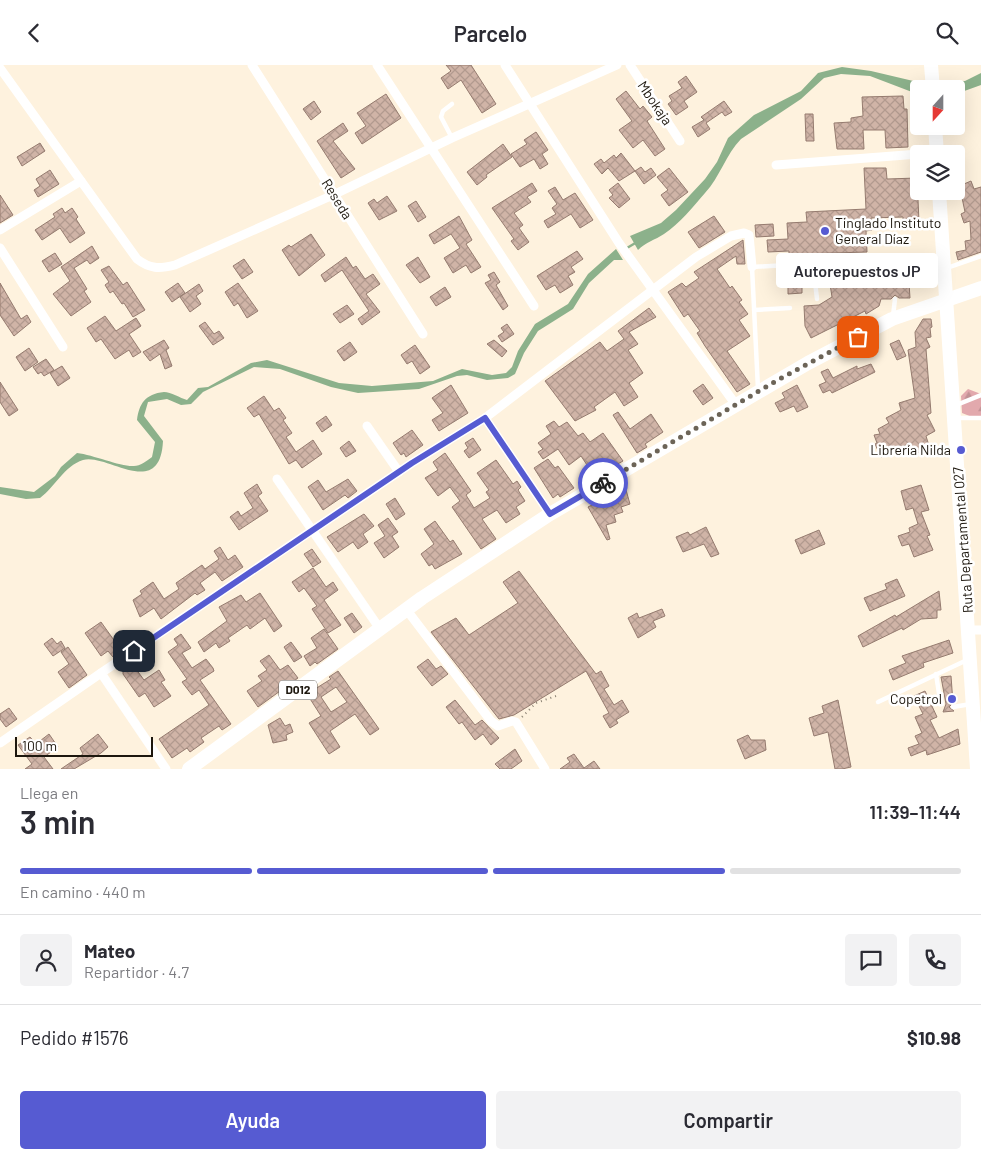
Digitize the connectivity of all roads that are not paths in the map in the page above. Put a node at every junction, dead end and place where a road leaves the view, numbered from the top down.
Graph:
1 (252, 65) edge
2 (377, 65) edge
3 (505, 65) edge
4 (617, 65) edge
5 (630, 65) edge
6 (931, 65) edge
7 (0, 67) edge
8 (932, 80) edge
9 (452, 104) dead end
10 (531, 104) junction
11 (452, 138) junction
12 (680, 141) dead end
13 (432, 147) junction
14 (910, 155) edge
15 (776, 165) dead end
16 (81, 181) junction
17 (334, 194) junction
18 (940, 200) edge
19 (941, 225) junction
20 (876, 227) dead end
21 (0, 230) edge
22 (0, 248) edge
23 (981, 256) edge
24 (944, 262) junction
25 (813, 264) junction
26 (926, 264) junction
27 (752, 267) junction
28 (831, 274) dead end
29 (909, 279) dead end
30 (981, 288) edge
31 (651, 289) junction
32 (816, 299) dead end
33 (895, 299) dead end
34 (946, 299) junction
35 (534, 306) dead end
36 (790, 308) dead end
37 (754, 309) junction
38 (892, 319) junction
39 (423, 334) dead end
40 (63, 347) dead end
41 (758, 393) junction
42 (981, 395) edge
43 (736, 405) junction
44 (954, 412) junction
45 (485, 418) junction
46 (981, 418) edge
47 (367, 425) dead end
48 (400, 472) junction
49 (277, 479) dead end
50 (550, 514) junction
51 (312, 531) junction
52 (406, 609) junction
53 (380, 629) junction
54 (975, 630) edge
55 (971, 658) junction
56 (101, 673) junction
57 (936, 674) junction
58 (878, 701) dead end
59 (973, 703) junction
60 (942, 704) dead end
61 (953, 707) dead end
62 (0, 743) edge
63 (166, 769) edge
64 (189, 769) edge
65 (545, 769) edge
66 (977, 769) edge

1 - 17 street, Reseda
2 - 13 street
3 - 10 street
4 - 10 street
5 - 12 street, Mbokaja
6 - 8 main road
7 - 16 street
9 - 11 lane
10 - 11 street
10 - 31 street
11 - 13 street
13 - 17 street
13 - 35 street
14 - 15 street
16 - 17 street
16 - 21 street
17 - 39 street, Reseda
18 - 19 main road, Ruta Departamental 027
19 - 20 lane
19 - 24 main road, Ruta Departamental 027
22 - 40 street
23 - 24 lane
24 - 25 lane
24 - 26 lane
24 - 34 main road, Ruta Departamental 027
25 - 27 lane
25 - 32 lane
26 - 28 lane
26 - 29 lane
27 - 31 street
27 - 37 lane
30 - 34 main road, D012
31 - 43 street
31 - 45 street
33 - 38 lane
34 - 38 main road, D012
34 - 44 main road, Ruta Departamental 027
36 - 37 lane
37 - 41 lane
38 - 41 main road, D012
41 - 43 main road, D012
42 - 44 lane
43 - 50 main road, D012
44 - 46 lane
44 - 54 main road, Ruta Departamental 027
45 - 48 street
45 - 50 street
47 - 48 street
48 - 51 street
49 - 51 street
50 - 52 main road, D012
51 - 53 street
51 - 56 street
52 - 53 main road, D012
52 - 65 street
53 - 64 main road, D012
54 - 55 main road, Ruta Departamental 027
55 - 57 lane
55 - 59 main road, Ruta Departamental 027
56 - 62 street
56 - 63 street
57 - 58 lane
57 - 60 lane
59 - 61 lane
59 - 66 main road, Ruta Departamental 027

